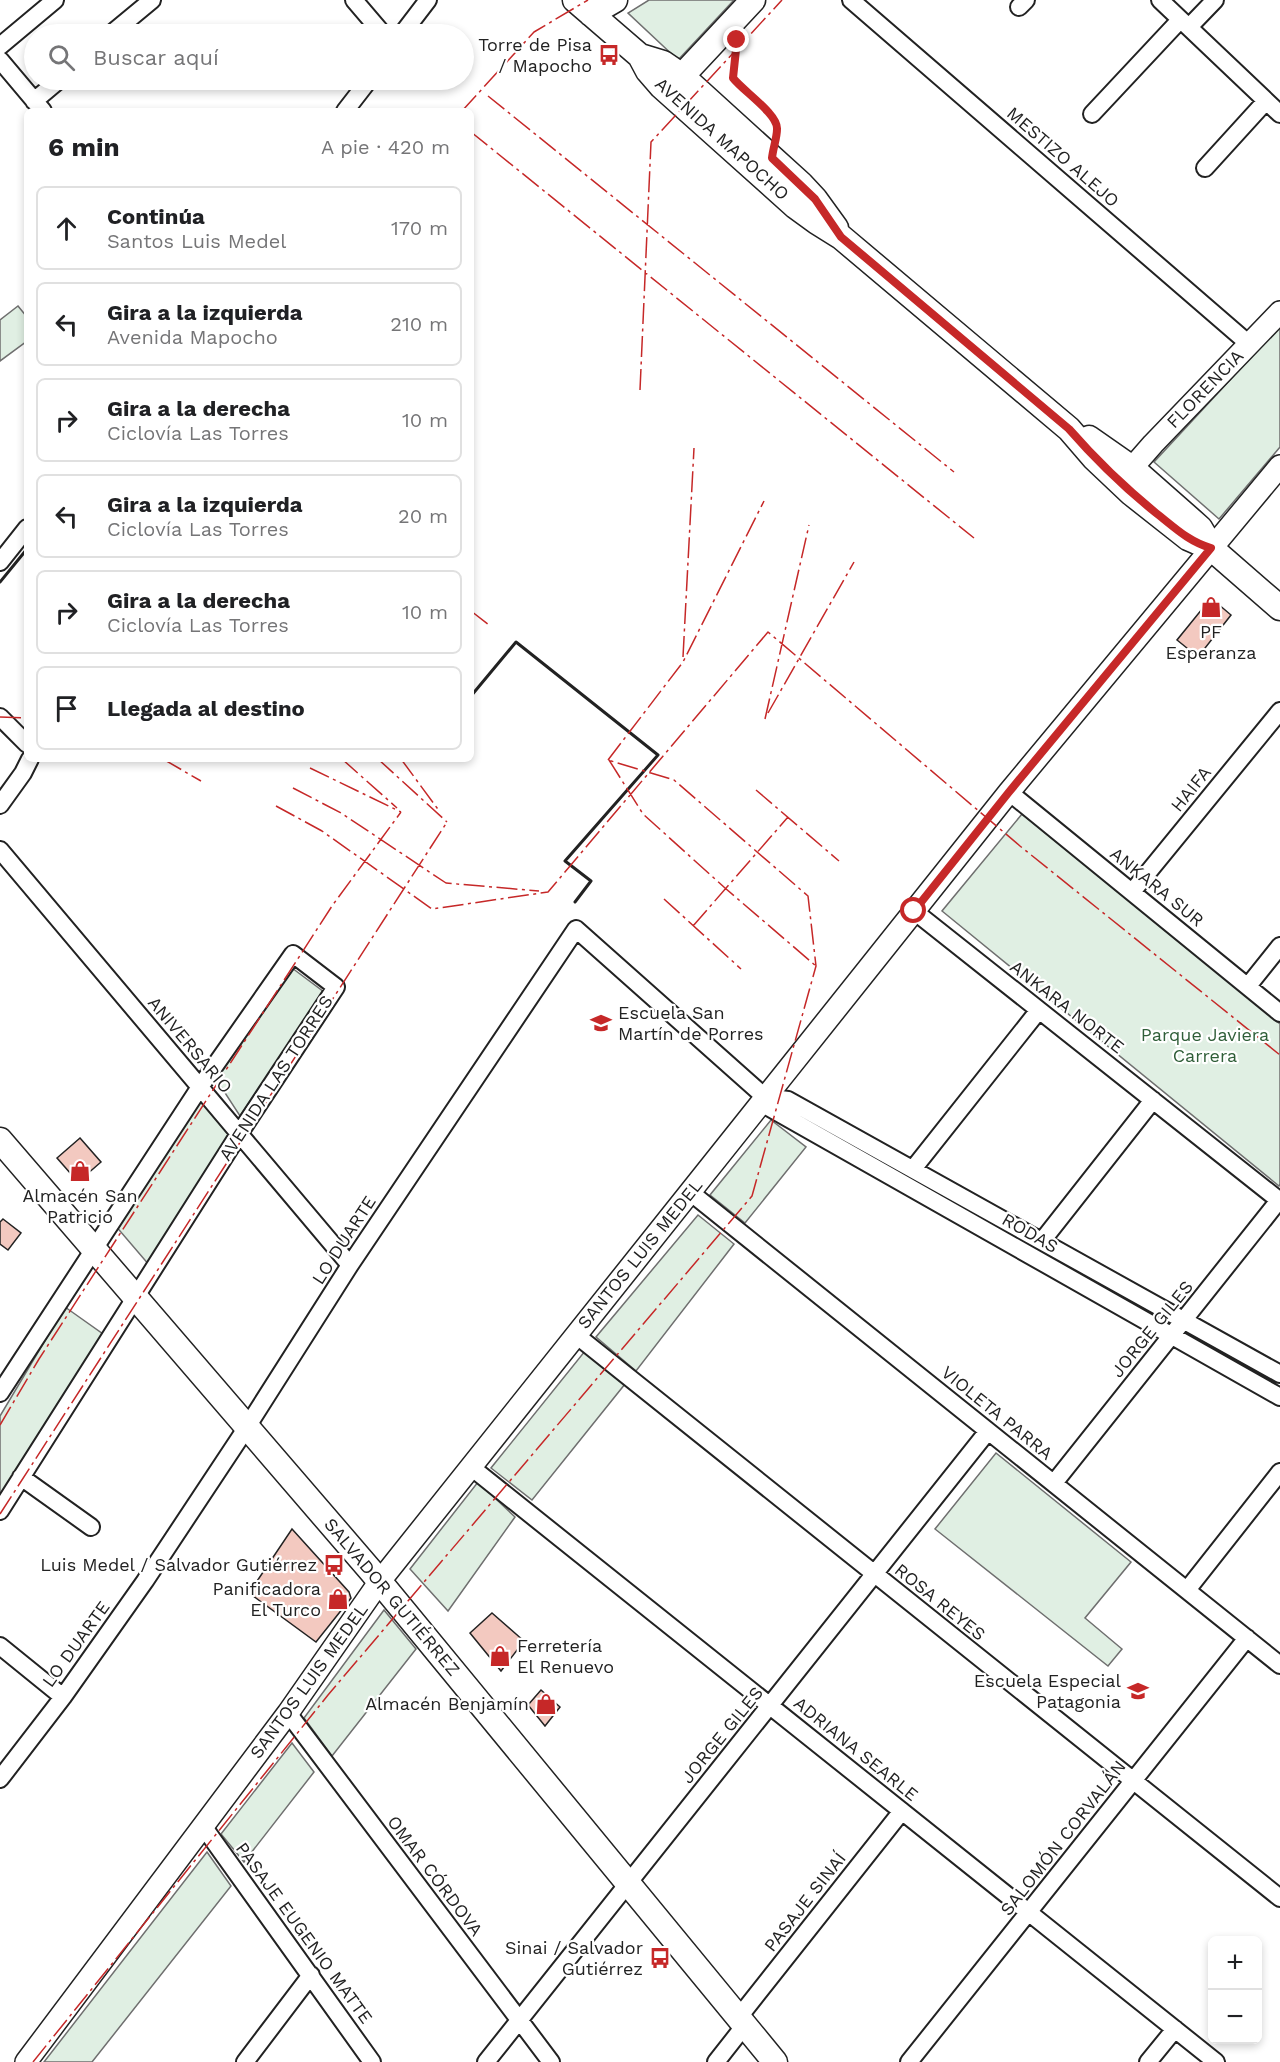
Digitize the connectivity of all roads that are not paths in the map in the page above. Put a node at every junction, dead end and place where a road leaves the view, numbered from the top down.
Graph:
1 (55, 0) edge
2 (152, 0) edge
3 (354, 0) edge
4 (428, 0) edge
5 (615, 0) edge
6 (753, 0) edge
7 (851, 0) edge
8 (1160, 0) edge
9 (1215, 0) edge
10 (583, 7) edge
11 (26, 24) edge
12 (123, 24) edge
13 (374, 24) edge
14 (410, 24) edge
15 (1185, 24) junction
16 (24, 26) edge
17 (0, 46) edge
18 (640, 56) junction
19 (0, 60) edge
20 (682, 76) junction
21 (24, 89) edge
22 (25, 90) edge
23 (50, 90) edge
24 (361, 90) edge
25 (38, 106) edge
26 (347, 108) edge
27 (1275, 108) edge
28 (1092, 114) dead end
29 (1205, 168) dead end
30 (841, 237) junction
31 (1280, 312) edge
32 (1249, 344) junction
33 (1069, 429) junction
34 (1280, 466) edge
35 (1132, 468) junction
36 (1131, 493) junction
37 (24, 532) edge
38 (1211, 548) junction
39 (0, 562) edge
40 (1280, 608) edge
41 (1280, 711) edge
42 (0, 717) edge
43 (24, 740) edge
44 (28, 762) edge
45 (1009, 792) junction
46 (0, 804) edge
47 (0, 850) edge
48 (1132, 892) junction
49 (914, 911) junction
50 (1280, 946) edge
51 (1248, 987) junction
52 (1039, 1010) junction
53 (1280, 1012) edge
54 (200, 1087) junction
55 (763, 1100) junction
56 (1153, 1100) junction
57 (239, 1134) junction
58 (0, 1140) edge
59 (913, 1169) junction
60 (690, 1192) junction
61 (1280, 1200) edge
62 (1042, 1241) junction
63 (94, 1249) junction
64 (350, 1265) junction
65 (136, 1298) junction
66 (1184, 1320) junction
67 (576, 1335) junction
68 (1172, 1335) junction
69 (1280, 1374) edge
70 (0, 1393) edge
71 (1280, 1397) edge
72 (247, 1427) junction
73 (988, 1431) junction
74 (471, 1467) junction
75 (1280, 1472) edge
76 (21, 1477) junction
77 (1054, 1484) junction
78 (0, 1511) edge
79 (91, 1527) dead end
80 (874, 1574) junction
81 (380, 1581) junction
82 (1186, 1590) junction
83 (1247, 1638) junction
84 (0, 1646) edge
85 (1280, 1665) edge
86 (63, 1697) junction
87 (770, 1706) junction
88 (288, 1713) junction
89 (0, 1779) edge
90 (1133, 1781) junction
91 (902, 1811) junction
92 (203, 1826) junction
93 (628, 1883) junction
94 (1280, 1898) edge
95 (1029, 1912) junction
96 (311, 1975) junction
97 (519, 2020) junction
98 (742, 2021) junction
99 (1175, 2029) junction
100 (26, 2062) edge
101 (245, 2062) edge
102 (372, 2062) edge
103 (486, 2062) edge
104 (551, 2062) edge
105 (716, 2062) edge
106 (776, 2062) edge
107 (909, 2062) edge
108 (1148, 2062) edge
109 (1216, 2062) edge

1 - 11 street
2 - 12 street
3 - 13 street
4 - 14 street
5 - 10 main road
6 - 20 main road
7 - 32 street, MESTIZO ALEJO
8 - 15 street
9 - 15 street
10 - 18 main road, AVENIDA MAPOCHO
15 - 27 street
15 - 28 street
16 - 17 street
18 - 20 main road, AVENIDA MAPOCHO
18 - 30 main road, AVENIDA MAPOCHO
19 - 21 street
20 - 30 main road, AVENIDA MAPOCHO
22 - 25 street
23 - 25 street
24 - 26 street
27 - 29 street
30 - 33 main road, AVENIDA MAPOCHO
31 - 32 street, FLORENCIA
32 - 35 street, FLORENCIA
33 - 35 main road, AVENIDA MAPOCHO
33 - 36 main road, AVENIDA MAPOCHO
34 - 38 street, SANTOS LUIS MEDEL
35 - 36 main road
35 - 38 main road, AVENIDA MAPOCHO
36 - 38 main road, AVENIDA MAPOCHO
37 - 39 street
38 - 40 main road, AVENIDA MAPOCHO
38 - 45 street, SANTOS LUIS MEDEL
41 - 48 street, HAIFA
42 - 43 street
44 - 46 street
45 - 48 street, ANKARA SUR
45 - 49 street, SANTOS LUIS MEDEL
47 - 54 street, ANIVERSARIO
48 - 51 street, ANKARA SUR
49 - 52 street, ANKARA NORTE
49 - 55 street, SANTOS LUIS MEDEL
50 - 51 street
51 - 53 street, ANKARA SUR
52 - 56 street, ANKARA NORTE
52 - 59 street
54 - 57 street, ANIVERSARIO
54 - 57 street, AVENIDA LAS TORRES
54 - 63 street, AVENIDA LAS TORRES
55 - 59 street, RODAS
55 - 60 street, SANTOS LUIS MEDEL
55 - 64 street, LO DUARTE
55 - 68 street, RODAS
56 - 61 street, ANKARA NORTE
56 - 62 street
57 - 64 street, ANIVERSARIO
57 - 65 street, AVENIDA LAS TORRES
58 - 63 main road, SALVADOR GUTIÉRREZ
59 - 62 street, RODAS
60 - 67 street, SANTOS LUIS MEDEL
60 - 73 street, VIOLETA PARRA
61 - 66 street, JORGE GILES
62 - 66 street, RODAS
63 - 65 main road, SALVADOR GUTIÉRREZ
63 - 70 street, AVENIDA LAS TORRES
64 - 72 street, LO DUARTE
65 - 72 main road, SALVADOR GUTIÉRREZ
65 - 76 street, AVENIDA LAS TORRES
66 - 68 street, JORGE GILES
66 - 69 street, RODAS
67 - 74 street, SANTOS LUIS MEDEL
67 - 80 street, ROSA REYES
68 - 71 street, RODAS
68 - 77 street, JORGE GILES
72 - 81 main road, SALVADOR GUTIÉRREZ
72 - 86 street, LO DUARTE
73 - 77 street, VIOLETA PARRA
73 - 80 street, JORGE GILES
74 - 81 street, SANTOS LUIS MEDEL
74 - 87 street, ADRIANA SEARLE
75 - 82 street
76 - 78 street, AVENIDA LAS TORRES
76 - 79 street
77 - 82 street, VIOLETA PARRA
80 - 87 street, JORGE GILES
80 - 90 street, ROSA REYES
81 - 88 street, SANTOS LUIS MEDEL
81 - 93 main road, SALVADOR GUTIÉRREZ
82 - 83 street, VIOLETA PARRA
83 - 85 street, VIOLETA PARRA
83 - 90 street, SALOMÓN CORVALÁN
84 - 86 street
86 - 89 street, LO DUARTE
87 - 91 street, ADRIANA SEARLE
87 - 93 street, JORGE GILES
88 - 92 street, SANTOS LUIS MEDEL
88 - 97 street, OMAR CÓRDOVA
90 - 94 street, ROSA REYES
90 - 95 street, SALOMÓN CORVALÁN
91 - 95 street, ADRIANA SEARLE
91 - 98 street, PASAJE SINAÍ
92 - 96 street, PASAJE EUGENIO MATTE
92 - 100 street, SANTOS LUIS MEDEL
93 - 97 street, JORGE GILES
93 - 98 main road, SALVADOR GUTIÉRREZ
95 - 99 street, ADRIANA SEARLE
95 - 107 street, SALOMÓN CORVALÁN
96 - 101 street
96 - 102 street, PASAJE EUGENIO MATTE
97 - 103 street, JORGE GILES
97 - 104 street, OMAR CÓRDOVA
98 - 105 street, PASAJE SINAÍ
98 - 106 main road, SALVADOR GUTIÉRREZ
99 - 108 street
99 - 109 street, ADRIANA SEARLE

